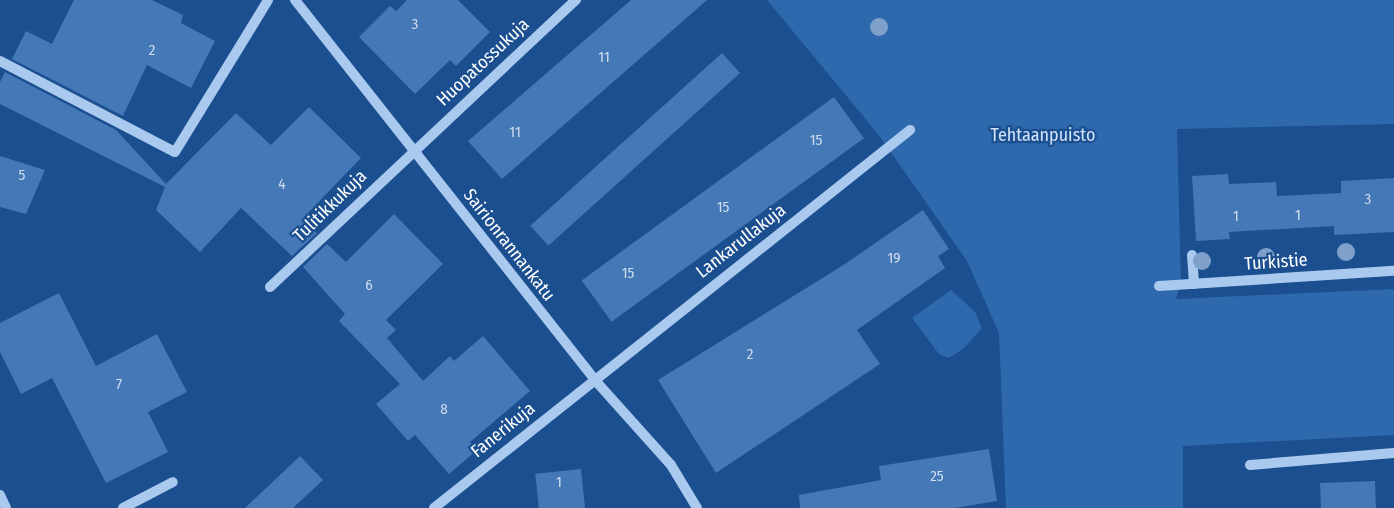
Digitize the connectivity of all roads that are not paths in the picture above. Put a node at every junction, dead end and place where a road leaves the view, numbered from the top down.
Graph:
1 (268, 0) edge
2 (295, 0) edge
3 (576, 0) edge
4 (0, 61) edge
5 (910, 130) dead end
6 (414, 149) junction
7 (1192, 255) dead end
8 (1394, 272) edge
9 (1194, 284) junction
10 (1159, 286) dead end
11 (270, 287) dead end
12 (592, 378) junction
13 (1394, 453) edge
14 (1250, 465) dead end
15 (173, 482) dead end
16 (0, 495) edge
17 (6, 508) edge
18 (123, 508) edge
19 (434, 508) edge
20 (697, 508) edge

1 - 4 street
2 - 6 street, Sairionrannankatu
3 - 6 street, Huopatossukuja
5 - 12 street, Lankarullakuja
6 - 11 street, Tulitikkukuja
6 - 12 street, Sairionrannankatu
7 - 9 street
8 - 9 street, Turkistie
9 - 10 street, Turkistie
12 - 19 street, Fanerikuja
12 - 20 street, Sairionrannankatu
13 - 14 street
15 - 18 street
16 - 17 street

